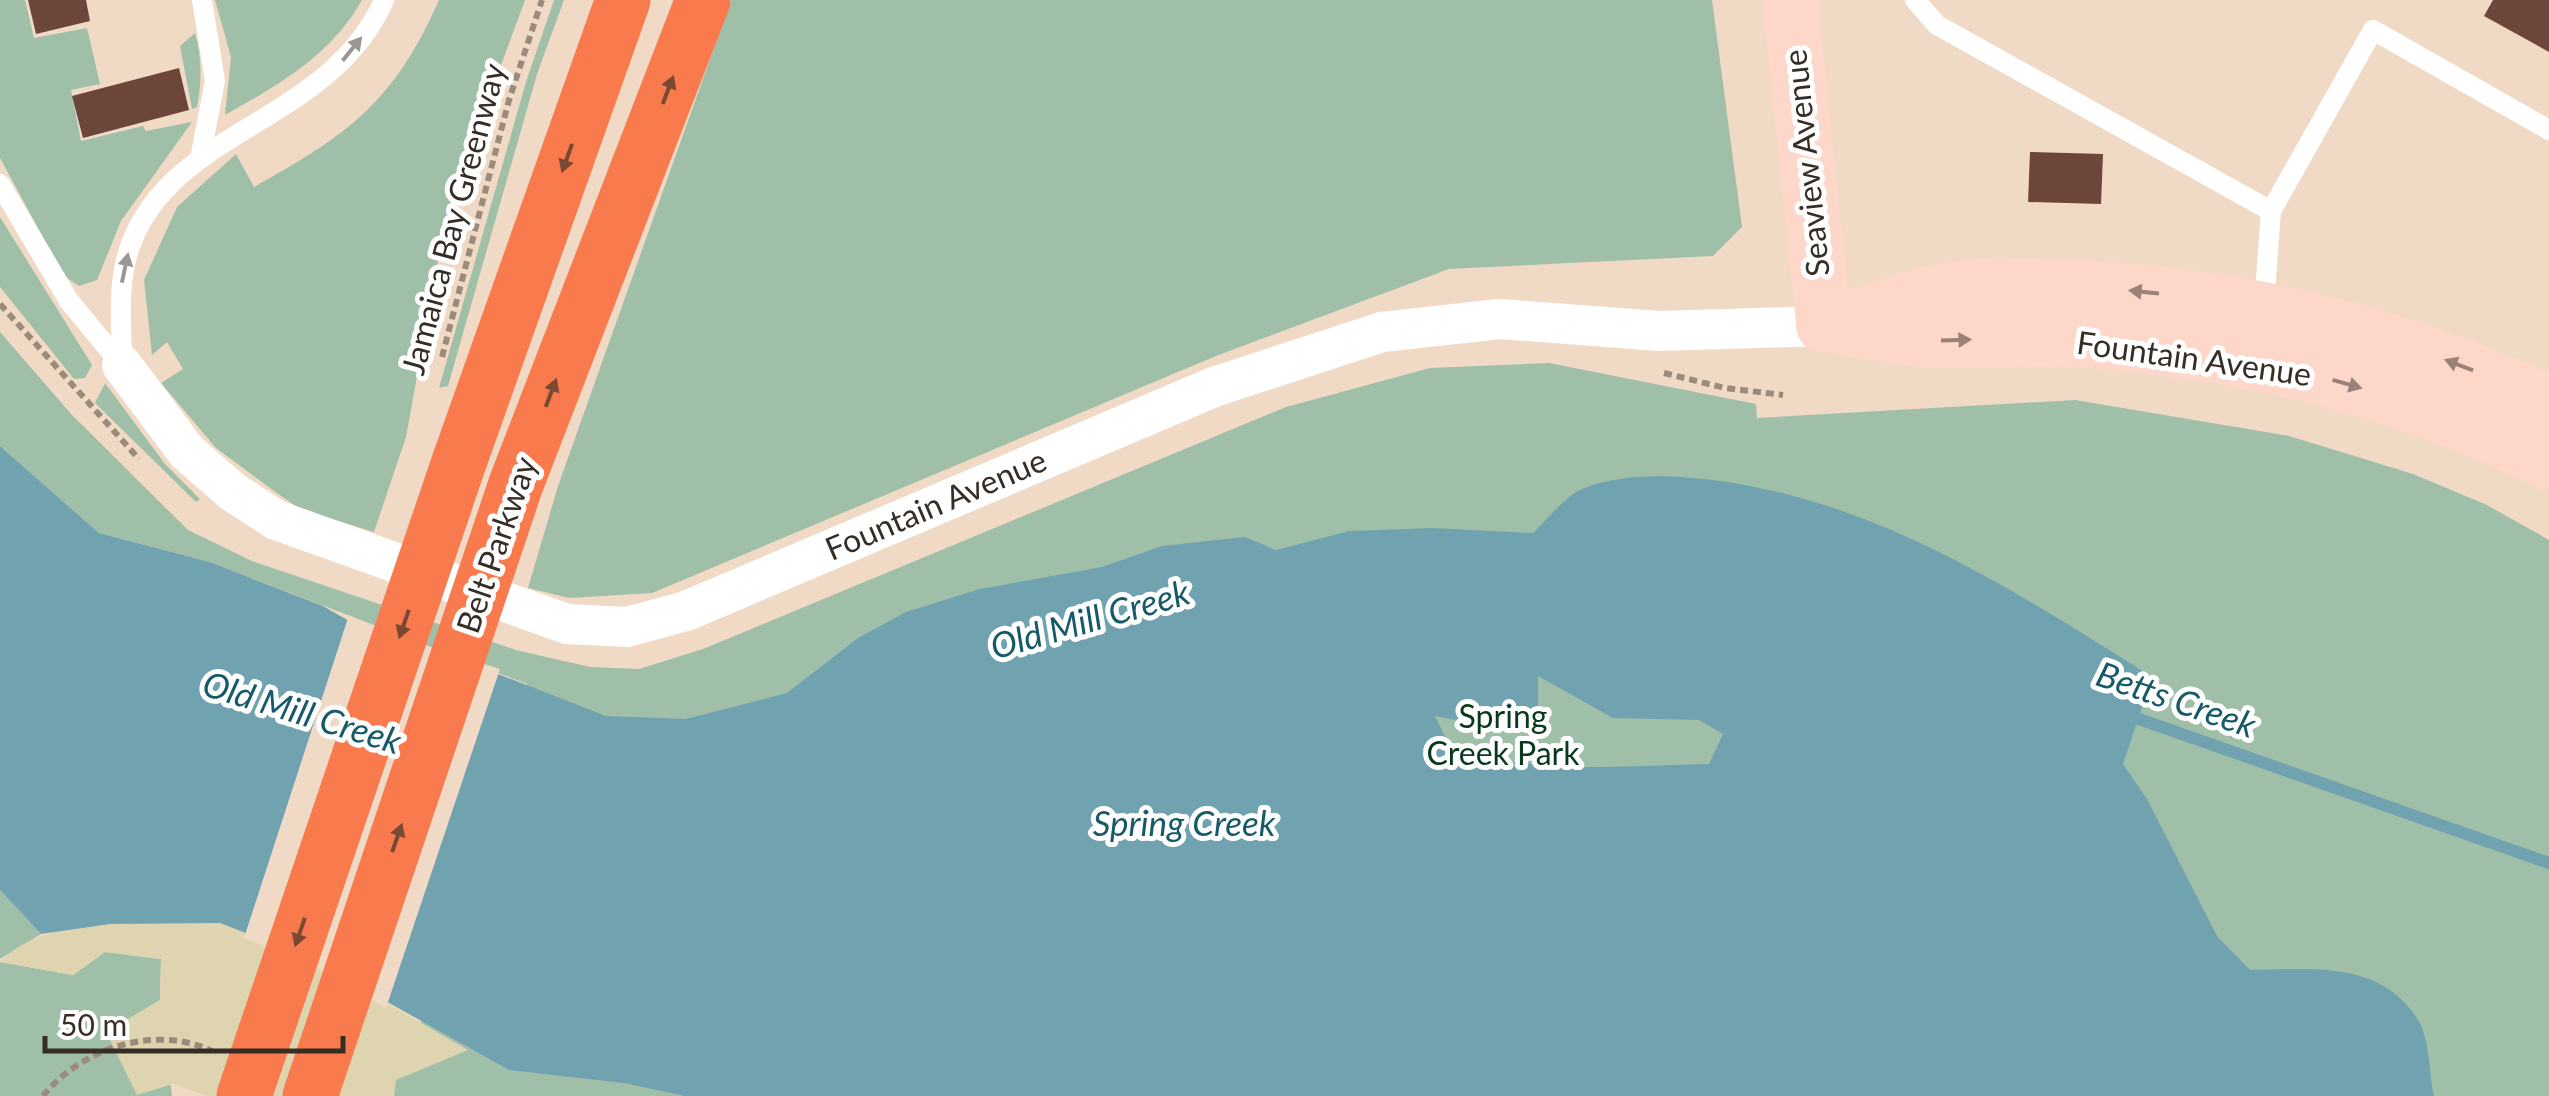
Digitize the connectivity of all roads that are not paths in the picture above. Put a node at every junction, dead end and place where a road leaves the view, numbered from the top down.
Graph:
1 (202, 0) edge
2 (384, 0) edge
3 (623, 0) edge
4 (703, 0) edge
5 (1790, 0) edge
6 (1914, 0) edge
7 (2549, 130) edge
8 (200, 159) junction
9 (0, 184) edge
10 (2271, 211) junction
11 (1824, 326) junction
12 (2259, 336) junction
13 (122, 366) junction
14 (2549, 403) edge
15 (2549, 463) edge
16 (233, 1076) edge
17 (310, 1096) edge

1 - 8 lane
8 -> 2 lane
3 -> 16 highway, Belt Parkway
17 -> 4 highway, Belt Parkway
5 - 11 main road, Seaview Avenue
6 - 10 lane
7 - 10 lane
13 -> 8 lane
9 - 13 lane
10 - 12 lane
11 - 12 main road, Fountain Avenue
11 - 13 street, Fountain Avenue
14 -> 12 main road, Fountain Avenue
12 -> 15 main road, Fountain Avenue

